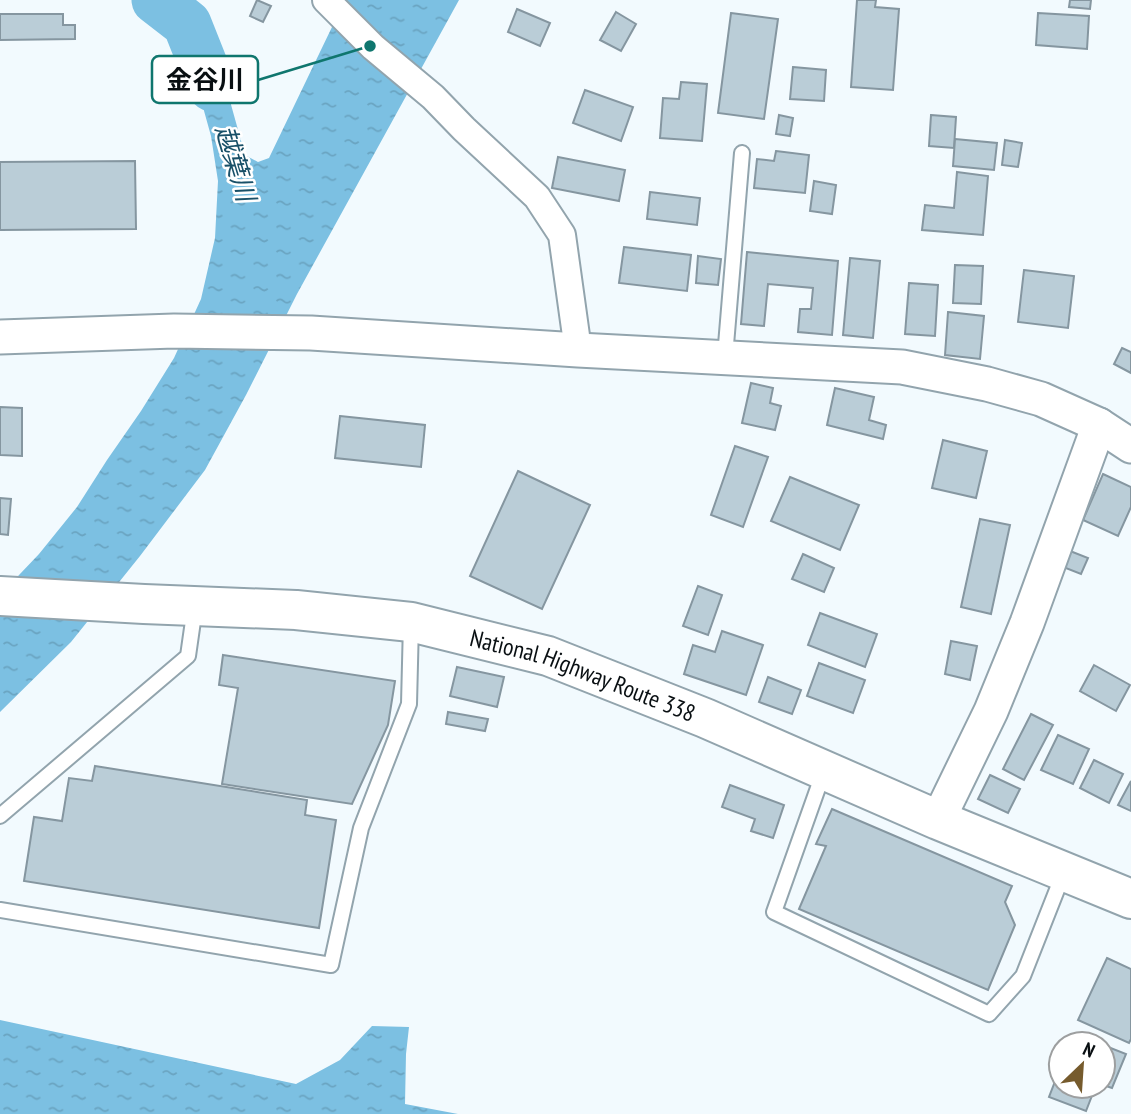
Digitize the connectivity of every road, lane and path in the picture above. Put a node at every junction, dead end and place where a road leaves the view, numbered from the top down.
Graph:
1 (326, 0) edge
2 (743, 153) dead end
3 (0, 337) edge
4 (578, 350) junction
5 (724, 357) junction
6 (1099, 425) junction
7 (1131, 446) edge
8 (0, 596) edge
9 (195, 606) junction
10 (411, 622) junction
11 (824, 770) junction
12 (0, 816) edge
13 (938, 820) junction
14 (1065, 871) junction
15 (1131, 899) edge
16 (0, 910) edge

1 - 4 street
2 - 5 lane
3 - 4 street
4 - 5 street
5 - 6 street
6 - 7 street
6 - 13 street
8 - 9 highway, National Highway Route 338
9 - 10 highway, National Highway Route 338
9 - 12 lane
10 - 11 highway, National Highway Route 338
10 - 16 lane
11 - 13 highway, National Highway Route 338
11 - 14 lane
13 - 14 highway, National Highway Route 338
14 - 15 highway, National Highway Route 338

